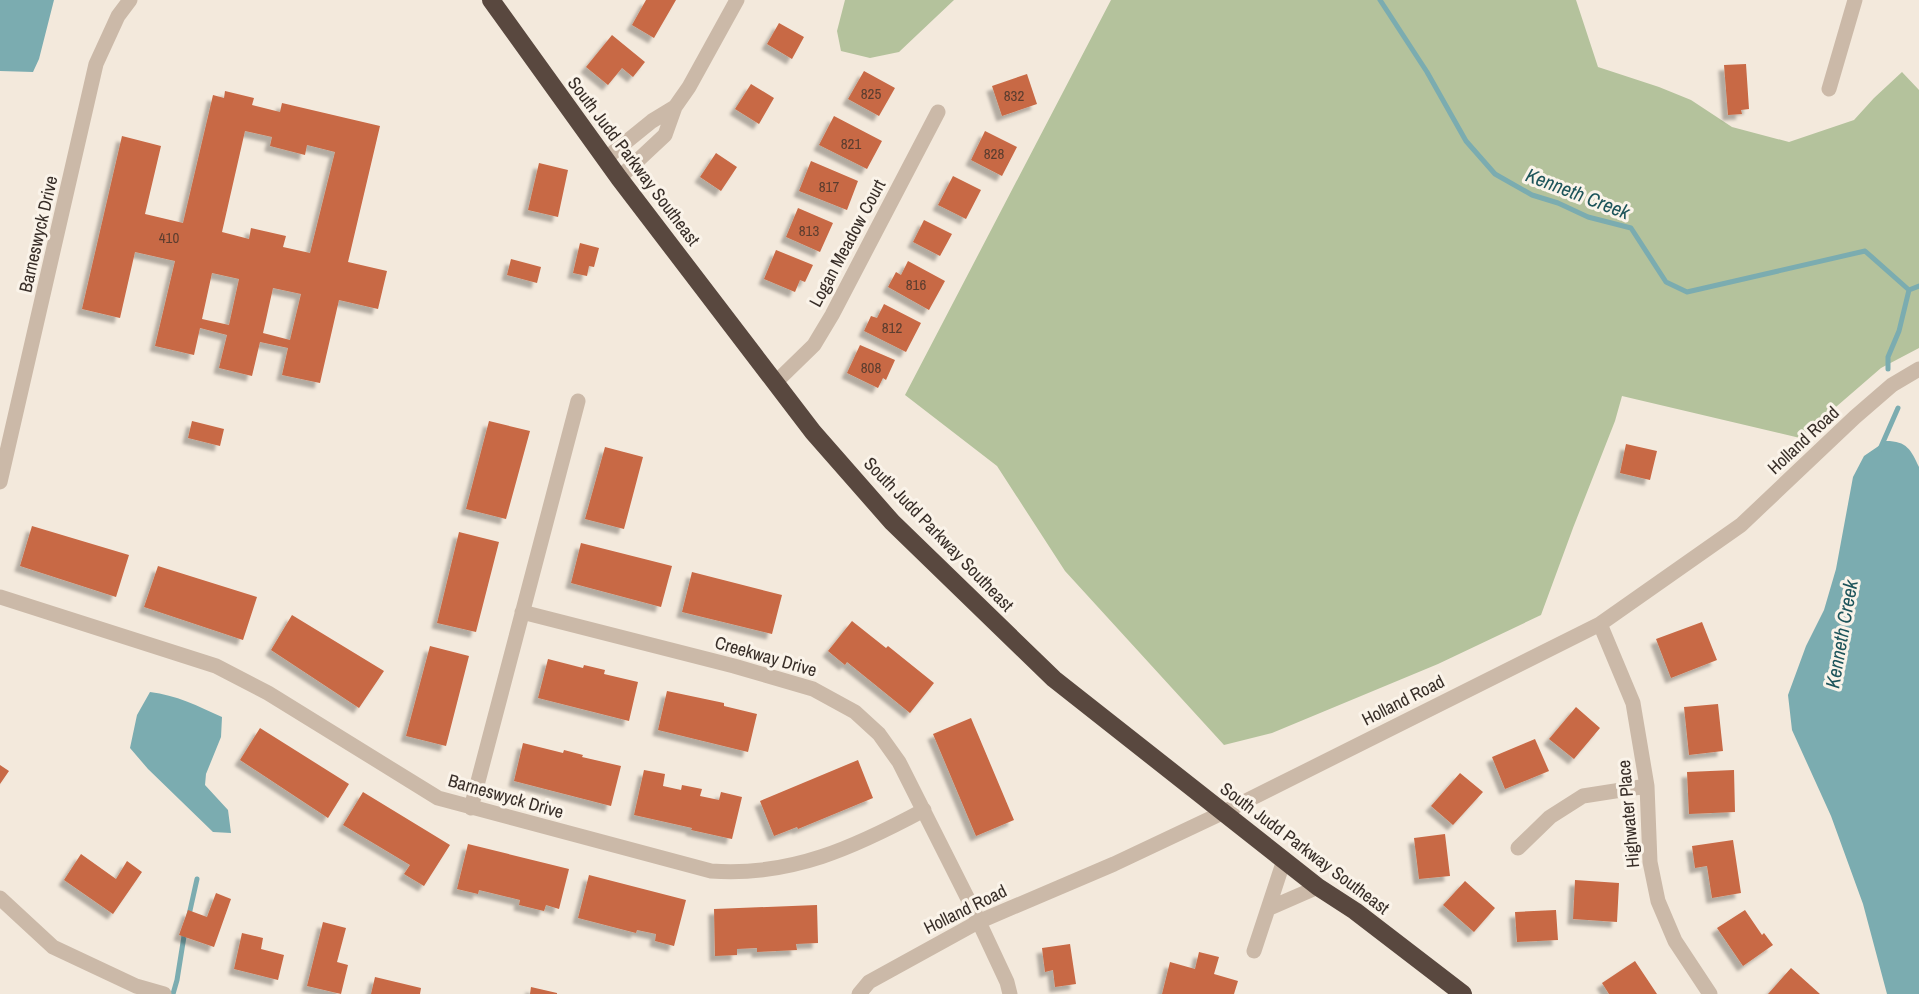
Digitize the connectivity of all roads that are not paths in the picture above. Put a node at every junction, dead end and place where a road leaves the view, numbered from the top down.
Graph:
1 (130, 0) edge
2 (491, 0) edge
3 (737, 0) edge
4 (1855, 0) edge
5 (1829, 89) dead end
6 (675, 107) junction
7 (938, 112) dead end
8 (605, 159) junction
9 (619, 178) junction
10 (1919, 369) edge
11 (776, 382) junction
12 (578, 401) dead end
13 (0, 482) edge
14 (0, 597) edge
15 (522, 612) junction
16 (1600, 624) junction
17 (1647, 786) junction
18 (471, 808) junction
19 (924, 810) junction
20 (1222, 813) junction
21 (1518, 848) dead end
22 (1284, 860) junction
23 (1318, 887) junction
24 (0, 898) edge
25 (1269, 908) junction
26 (978, 922) junction
27 (1254, 951) dead end
28 (164, 994) edge
29 (859, 994) edge
30 (1010, 994) edge
31 (1463, 994) edge
32 (1710, 994) edge

1 - 13 street, Barneswyck Drive
2 - 8 highway, South Judd Parkway Southeast
3 - 6 street
4 - 5 street
6 - 8 street
6 - 9 street
7 - 11 street, Logan Meadow Court
8 - 9 highway, South Judd Parkway Southeast
9 - 11 highway, South Judd Parkway Southeast
10 - 16 street, Holland Road
11 - 20 highway, South Judd Parkway Southeast
12 - 15 street
14 - 18 street, Barneswyck Drive
15 - 18 street
15 - 19 street, Creekway Drive
16 - 17 street, Highwater Place
16 - 20 street, Holland Road
17 - 21 street
17 - 32 street, Highwater Place
18 - 19 street, Barneswyck Drive
19 - 26 street, Creekway Drive
20 - 22 highway, South Judd Parkway Southeast
20 - 26 street, Holland Road
22 - 23 highway, South Judd Parkway Southeast
22 - 25 street
23 - 25 street
23 - 31 highway, South Judd Parkway Southeast
24 - 28 street
25 - 27 street
26 - 29 street, Holland Road
26 - 30 street, Creekway Drive

